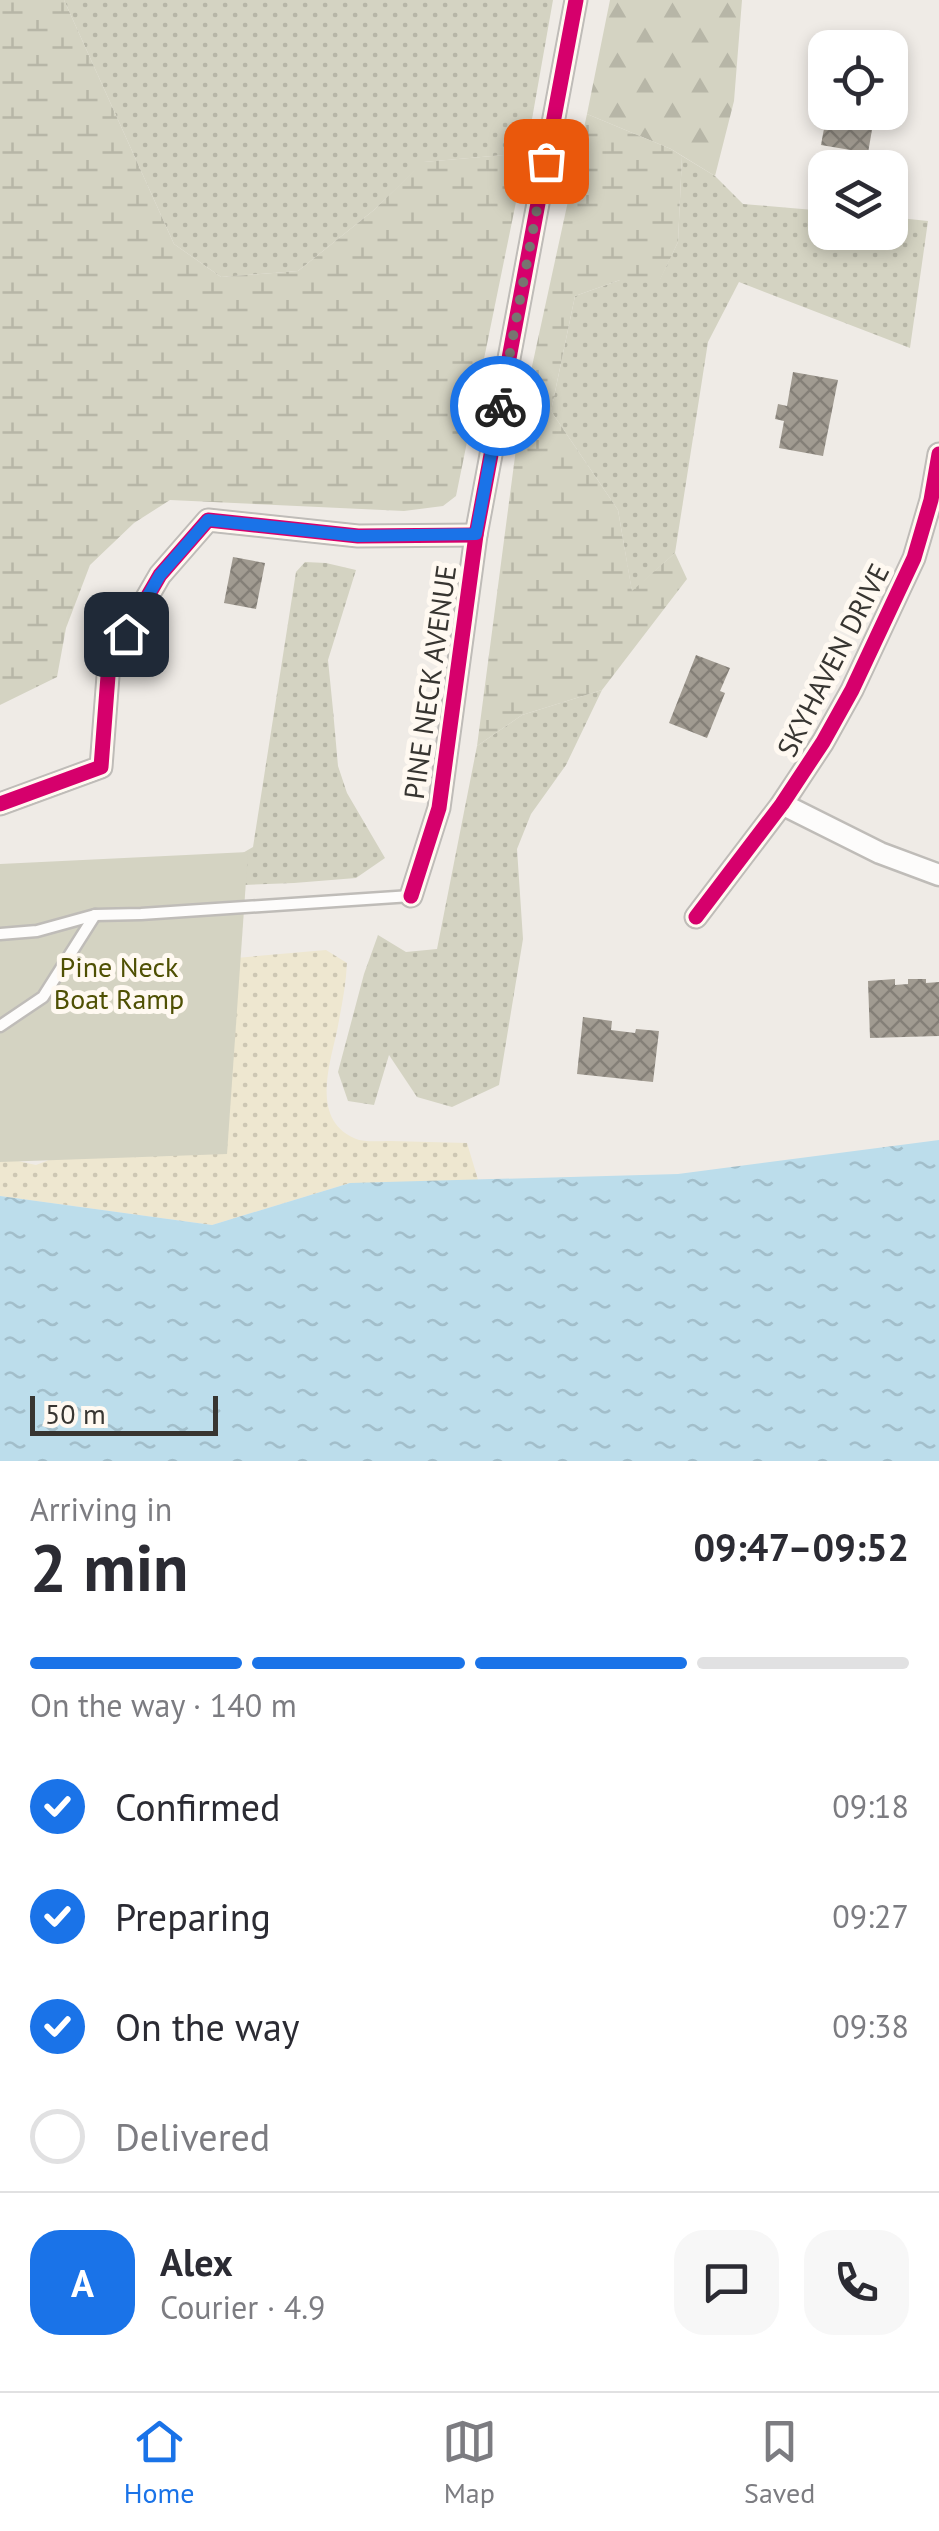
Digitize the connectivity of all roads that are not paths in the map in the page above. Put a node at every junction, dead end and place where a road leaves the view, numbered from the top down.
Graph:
1 (576, 0) edge
2 (939, 454) edge
3 (476, 534) junction
4 (0, 804) edge
5 (782, 804) junction
6 (939, 875) edge
7 (410, 896) joint
8 (95, 914) junction
9 (696, 918) dead end
10 (0, 934) edge
11 (0, 1026) edge

1 - 3 street, PINE NECK AVENUE
2 - 5 street, SKYHAVEN DRIVE
3 - 4 street
3 - 7 street, PINE NECK AVENUE
5 - 6 street
5 - 9 street, SKYHAVEN DRIVE
7 - 8 lane
8 - 10 lane
8 - 11 lane

